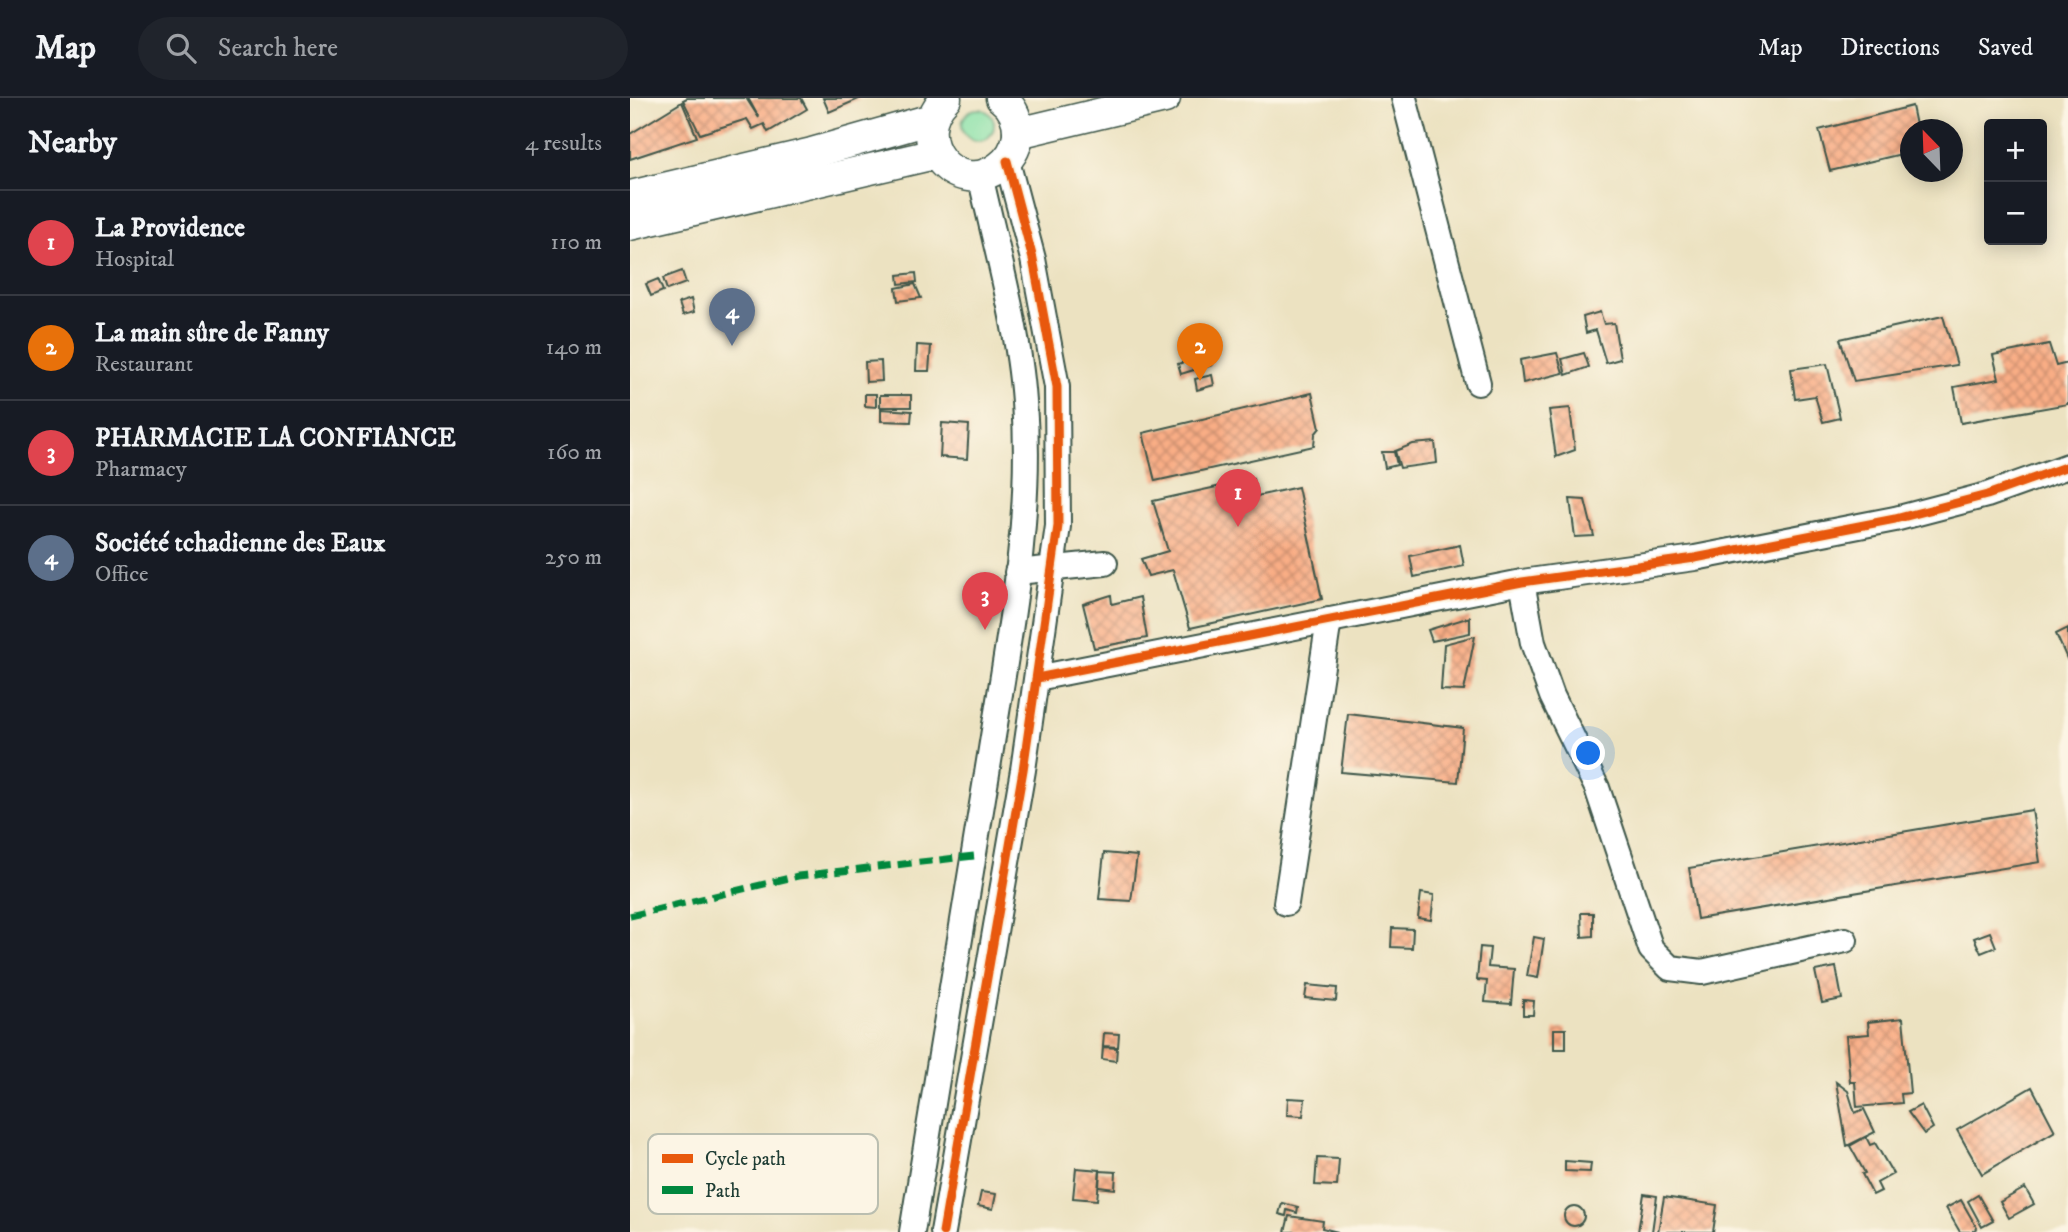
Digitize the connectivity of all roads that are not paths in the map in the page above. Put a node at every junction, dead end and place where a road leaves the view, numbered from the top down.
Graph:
1 (1165, 98) edge
2 (1404, 98) edge
3 (1011, 99) edge
4 (939, 108) edge
5 (1018, 133) junction
6 (935, 153) junction
7 (1007, 161) junction
8 (980, 176) junction
9 (630, 196) edge
10 (630, 225) edge
11 (1478, 383) dead end
12 (2068, 466) edge
13 (1105, 563) dead end
14 (1053, 569) junction
15 (1017, 572) junction
16 (1522, 582) junction
17 (1329, 620) junction
18 (1037, 678) junction
19 (1286, 903) dead end
20 (1845, 940) dead end
21 (912, 1232) edge
22 (943, 1232) edge

1 - 5 main road
2 - 11 street
3 - 5 main road
4 - 6 main road
4 - 9 main road
5 - 7 main road
6 - 8 main road
6 - 10 main road
7 - 8 main road
7 - 14 street
8 - 15 street
12 - 16 street
13 - 14 street
14 - 15 street
14 - 18 street
15 - 21 street
16 - 17 street
16 - 20 street
17 - 18 street
17 - 19 street
18 - 22 street

